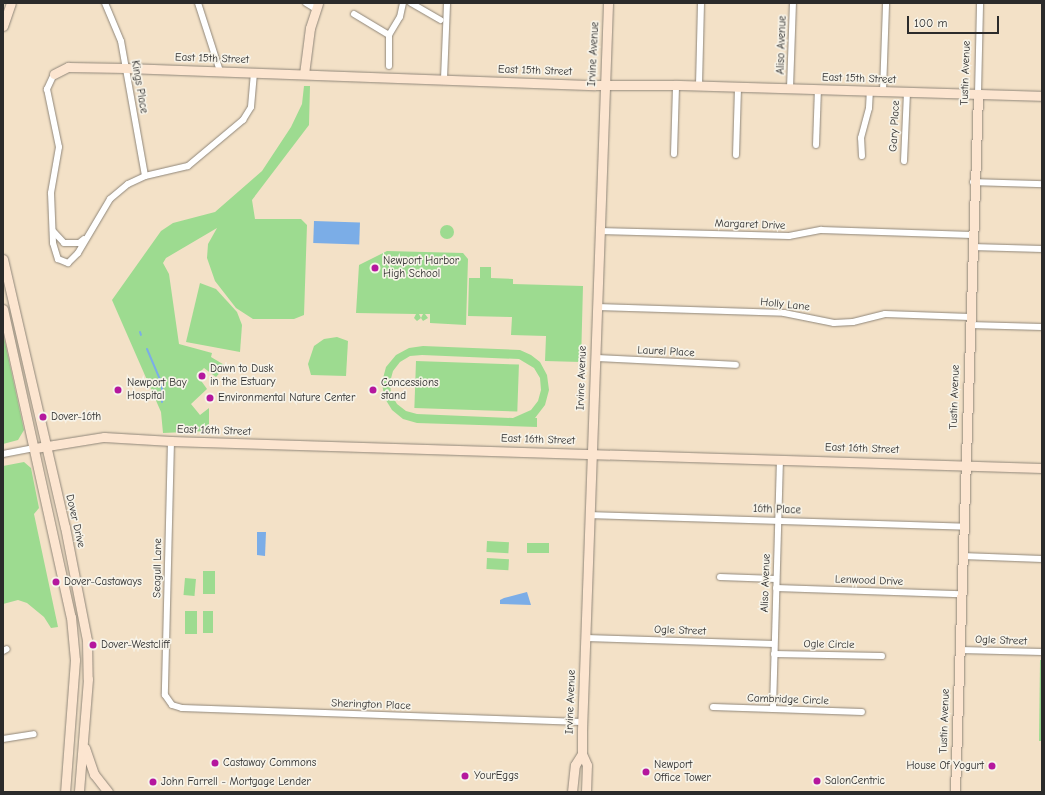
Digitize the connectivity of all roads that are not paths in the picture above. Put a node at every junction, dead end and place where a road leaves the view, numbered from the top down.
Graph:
1 (11, 3) edge
2 (105, 3) edge
3 (198, 3) edge
4 (306, 3) edge
5 (403, 3) edge
6 (411, 3) edge
7 (447, 3) edge
8 (608, 3) edge
9 (701, 3) edge
10 (794, 3) edge
11 (886, 3) edge
12 (980, 3) edge
13 (317, 6) edge
14 (354, 14) dead end
15 (441, 20) dead end
16 (3, 26) edge
17 (389, 35) junction
18 (389, 66) dead end
19 (126, 68) junction
20 (220, 71) junction
21 (254, 72) junction
22 (54, 74) joint
23 (304, 74) junction
24 (444, 79) junction
25 (604, 84) junction
26 (676, 85) junction
27 (699, 85) junction
28 (738, 86) junction
29 (790, 88) junction
30 (818, 90) junction
31 (870, 91) junction
32 (883, 91) junction
33 (907, 92) junction
34 (978, 94) junction
35 (1042, 96) edge
36 (816, 145) dead end
37 (674, 154) dead end
38 (736, 155) dead end
39 (862, 156) dead end
40 (904, 161) dead end
41 (145, 176) junction
42 (973, 182) junction
43 (1042, 184) edge
44 (599, 230) junction
45 (53, 231) junction
46 (972, 235) junction
47 (87, 236) junction
48 (972, 247) junction
49 (1042, 249) edge
50 (3, 259) edge
51 (597, 307) junction
52 (3, 309) edge
53 (970, 321) junction
54 (1042, 327) edge
55 (595, 358) junction
56 (736, 365) dead end
57 (171, 441) junction
58 (46, 446) junction
59 (35, 448) junction
60 (3, 454) edge
61 (591, 454) junction
62 (780, 459) junction
63 (965, 464) junction
64 (1042, 468) edge
65 (590, 515) junction
66 (778, 520) junction
67 (964, 527) junction
68 (962, 556) junction
69 (1042, 559) edge
70 (720, 577) dead end
71 (776, 579) junction
72 (776, 588) junction
73 (961, 594) junction
74 (83, 613) junction
75 (71, 617) junction
76 (586, 638) junction
77 (774, 644) junction
78 (960, 650) junction
79 (1042, 652) edge
80 (774, 654) junction
81 (882, 656) dead end
82 (165, 695) joint
83 (713, 707) dead end
84 (773, 709) junction
85 (862, 712) dead end
86 (582, 722) junction
87 (83, 728) junction
88 (34, 734) dead end
89 (3, 739) edge
90 (582, 754) junction
91 (65, 792) edge
92 (79, 792) edge
93 (108, 792) edge
94 (572, 792) edge
95 (586, 792) edge
96 (955, 792) edge

1 - 16 street
2 - 19 street, Kings Place
3 - 20 street
4 - 13 street
5 - 17 street
6 - 15 street
7 - 24 street
8 - 25 street, Irvine Avenue
9 - 27 street
10 - 29 street, Aliso Avenue
11 - 32 street
12 - 34 street, Tustin Avenue
13 - 23 street
14 - 17 street
17 - 18 street
19 - 20 street, East 15th Street
19 - 22 street, East 15th Street
19 - 41 street, Kings Place
20 - 21 street, East 15th Street
21 - 23 street, East 15th Street
21 - 41 street
22 - 45 street
23 - 24 street, East 15th Street
24 - 25 street, East 15th Street
25 - 26 street, East 15th Street
25 - 44 street, Irvine Avenue
26 - 27 street, East 15th Street
26 - 37 street
27 - 28 street, East 15th Street
28 - 29 street, East 15th Street
28 - 38 street
29 - 30 street, East 15th Street
30 - 31 street, East 15th Street
30 - 36 street
31 - 32 street, East 15th Street
31 - 39 street
32 - 33 street, East 15th Street
33 - 34 street, East 15th Street
33 - 40 street, Gary Place
34 - 35 street, East 15th Street
34 - 42 street, Tustin Avenue
41 - 47 street
42 - 43 street
42 - 46 street, Tustin Avenue
44 - 46 street, Margaret Drive
44 - 51 street, Irvine Avenue
45 - 47 street
45 - 47 street
46 - 48 street, Tustin Avenue
48 - 49 street
48 - 53 street, Tustin Avenue
50 - 58 street, Dover Drive
51 - 53 street, Holly Lane
51 - 55 street, Irvine Avenue
52 - 59 street
53 - 54 street, Holly Lane
53 - 63 street, Tustin Avenue
55 - 56 street, Laurel Place
55 - 61 street, Irvine Avenue
57 - 58 street, East 16th Street
57 - 61 street, East 16th Street
57 - 82 street, Seagull Lane
58 - 59 street, East 16th Street
58 - 74 street, Dover Drive
59 - 60 street
59 - 75 street
61 - 62 street, East 16th Street
61 - 65 street, Irvine Avenue
62 - 63 street, East 16th Street
62 - 66 street, Aliso Avenue
63 - 64 street, East 16th Street
63 - 67 street, Tustin Avenue
65 - 66 street, 16th Place
65 - 76 street, Irvine Avenue
66 - 67 street, 16th Place
66 - 71 street, Aliso Avenue
67 - 68 street, Tustin Avenue
68 - 69 street
68 - 73 street, Tustin Avenue
70 - 71 street
71 - 72 street, Aliso Avenue
72 - 73 street, Lenwood Drive
72 - 77 street, Aliso Avenue
73 - 78 street, Tustin Avenue
74 - 75 street
74 - 87 street, Dover Drive
75 - 91 street
76 - 77 street, Ogle Street
76 - 86 street, Irvine Avenue
77 - 80 street, Aliso Avenue
78 - 79 street, Ogle Street
78 - 96 street, Tustin Avenue
80 - 81 street, Ogle Circle
80 - 84 street, Aliso Avenue
82 - 86 street, Sherington Place
83 - 84 street, Cambridge Circle
84 - 85 street, Cambridge Circle
86 - 90 street, Irvine Avenue
87 - 92 street, Dover Drive
87 - 93 street
88 - 89 street
90 - 94 street, Irvine Avenue
90 - 95 street, Irvine Avenue

